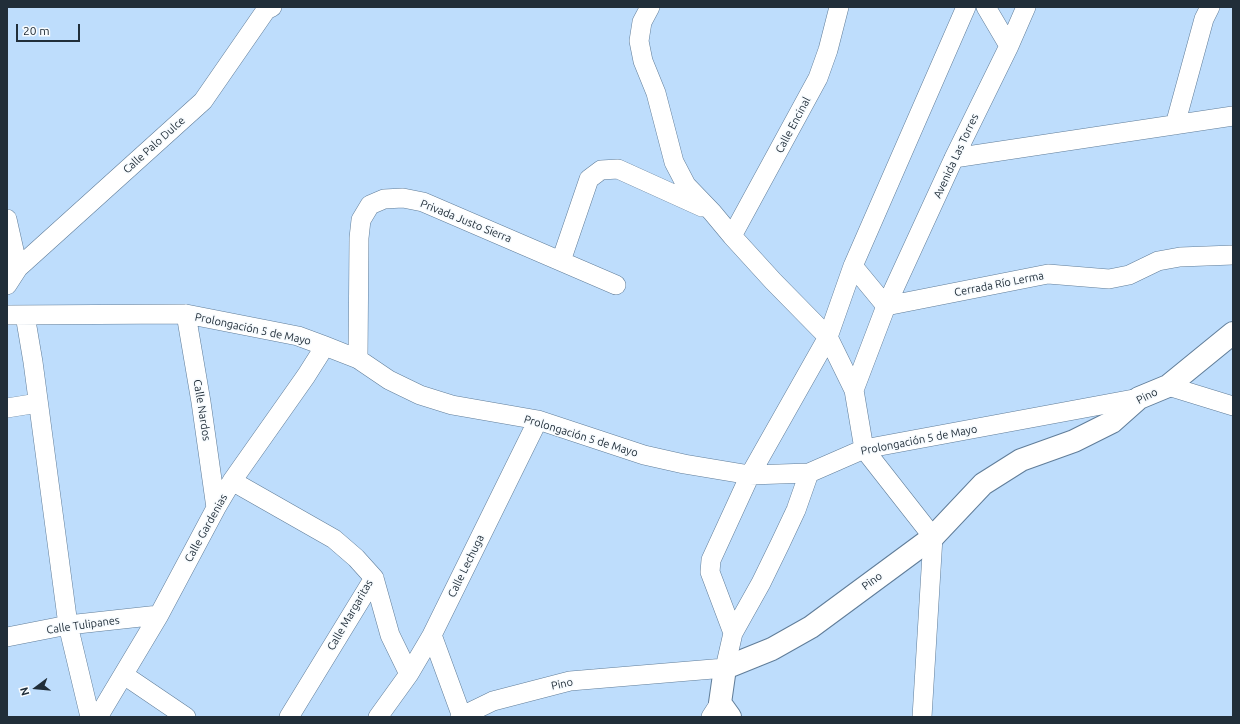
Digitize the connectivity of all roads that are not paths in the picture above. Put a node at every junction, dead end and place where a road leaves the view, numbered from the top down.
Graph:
1 (650, 7) edge
2 (839, 7) edge
3 (966, 7) edge
4 (986, 7) edge
5 (1026, 7) edge
6 (1210, 7) edge
7 (268, 8) edge
8 (1009, 46) junction
9 (1233, 116) edge
10 (1176, 125) junction
11 (954, 158) junction
12 (712, 212) junction
13 (7, 219) edge
14 (732, 236) junction
15 (1233, 255) edge
16 (561, 261) junction
17 (853, 266) junction
18 (18, 268) junction
19 (7, 285) edge
20 (616, 285) dead end
21 (886, 306) junction
22 (186, 314) junction
23 (16, 315) edge
24 (1233, 333) edge
25 (828, 337) junction
26 (325, 346) junction
27 (358, 359) junction
28 (1168, 386) junction
29 (854, 390) junction
30 (1139, 398) junction
31 (38, 404) junction
32 (1233, 406) edge
33 (7, 408) edge
34 (538, 420) junction
35 (864, 449) junction
36 (809, 473) junction
37 (750, 475) junction
38 (232, 481) junction
39 (216, 508) junction
40 (933, 537) junction
41 (374, 578) junction
42 (158, 615) junction
43 (68, 625) junction
44 (733, 633) junction
45 (432, 635) junction
46 (7, 637) edge
47 (725, 668) junction
48 (408, 674) junction
49 (124, 675) junction
50 (720, 712) edge
51 (90, 717) edge
52 (98, 717) edge
53 (186, 717) edge
54 (289, 717) edge
55 (378, 717) edge
56 (461, 717) edge
57 (922, 717) edge

1 - 12 street
2 - 14 street, Calle Encinal
3 - 17 street
4 - 8 street
5 - 8 street, Avenida Las Torres
6 - 10 street
7 - 18 street, Calle Palo Dulce
8 - 11 street, Avenida Las Torres
9 - 10 street
10 - 11 street
11 - 21 street, Avenida Las Torres
12 - 14 street
12 - 16 street
13 - 18 street
14 - 25 street
15 - 21 street, Cerrada Río Lerma
16 - 20 street, Privada Justo Sierra
16 - 27 street, Privada Justo Sierra
17 - 21 street
17 - 25 street
18 - 19 street, Calle Palo Dulce
21 - 29 street, Avenida Las Torres
22 - 23 street, Prolongación 5 de Mayo
22 - 26 street, Prolongación 5 de Mayo
22 - 39 street, Calle Nardos
23 - 31 street
24 - 28 street, Pino
25 - 29 street
25 - 37 street
26 - 27 street, Prolongación 5 de Mayo
26 - 38 street, Calle Gardenias
27 - 34 street, Prolongación 5 de Mayo
28 - 30 street, Pino
28 - 32 street
29 - 35 street
30 - 35 street, Prolongación 5 de Mayo
30 - 40 street, Pino
31 - 33 street
31 - 43 street
34 - 37 street, Prolongación 5 de Mayo
34 - 45 street, Calle Lechuga
35 - 36 street, Prolongación 5 de Mayo
35 - 40 street
36 - 37 street, Prolongación 5 de Mayo
36 - 44 street
37 - 44 street
38 - 39 street, Calle Gardenias
38 - 41 street, Calle Margaritas
39 - 42 street, Calle Gardenias
40 - 47 street, Pino
40 - 57 street
41 - 48 street
41 - 54 street, Calle Margaritas
42 - 43 street, Calle Tulipanes
42 - 49 street, Calle Gardenias
43 - 46 street, Calle Tulipanes
43 - 51 street
44 - 47 street
45 - 48 street, Calle Lechuga
45 - 56 street
47 - 50 street
47 - 56 street, Pino
48 - 55 street, Calle Lechuga
49 - 52 street, Calle Gardenias
49 - 53 street

